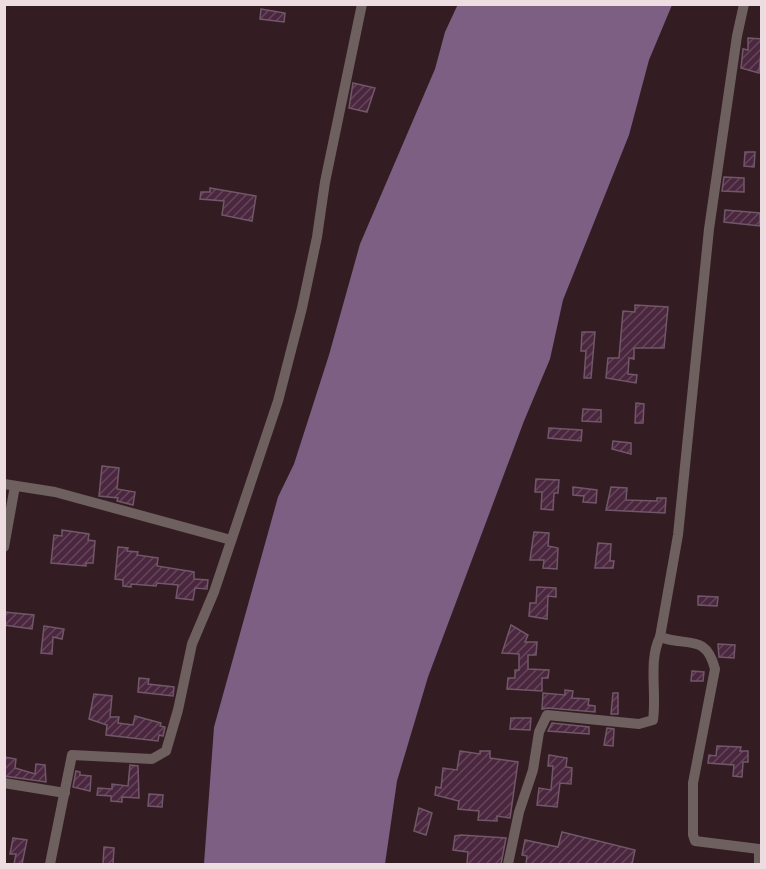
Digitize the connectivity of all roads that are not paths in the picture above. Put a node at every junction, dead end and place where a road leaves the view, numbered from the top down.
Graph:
1 (362, 4) edge
2 (744, 4) edge
3 (10, 485) edge
4 (231, 540) junction
5 (4, 547) edge
6 (660, 637) junction
7 (4, 783) edge
8 (65, 793) junction
9 (50, 864) edge
10 (508, 864) edge
11 (759, 864) edge

1 - 4 street
2 - 6 street
3 - 4 street
3 - 5 street
4 - 8 street
6 - 10 street
6 - 11 street
7 - 8 street
8 - 9 street

